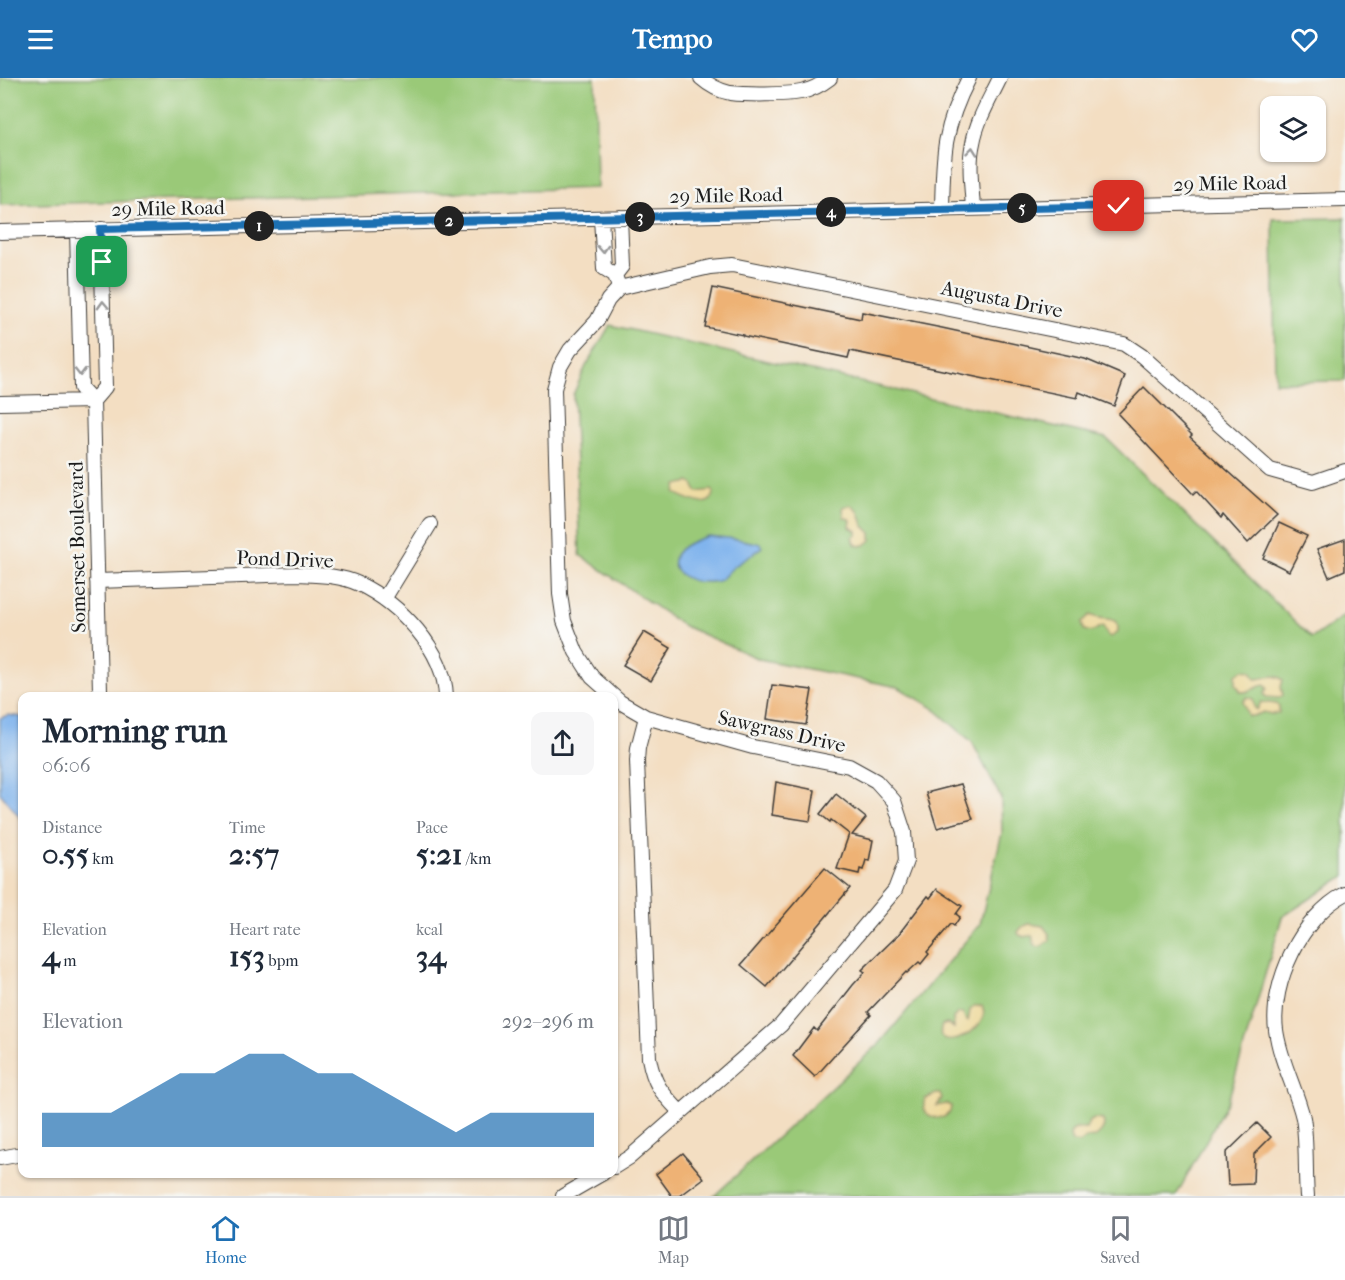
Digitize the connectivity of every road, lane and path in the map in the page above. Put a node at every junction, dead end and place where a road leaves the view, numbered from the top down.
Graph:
1 (701, 78) edge
2 (830, 78) edge
3 (969, 78) edge
4 (1000, 78) edge
5 (1345, 200) edge
6 (973, 209) junction
7 (942, 210) junction
8 (620, 217) junction
9 (601, 218) junction
10 (100, 229) junction
11 (77, 230) junction
12 (0, 232) edge
13 (617, 282) junction
14 (104, 338) junction
15 (80, 339) junction
16 (93, 401) junction
17 (0, 403) edge
18 (1345, 471) edge
19 (430, 524) dead end
20 (98, 581) junction
21 (384, 600) junction
22 (100, 691) dead end
23 (446, 692) edge
24 (609, 692) edge
25 (618, 700) edge
26 (646, 717) junction
27 (1345, 894) edge
28 (680, 1112) junction
29 (18, 1155) edge
30 (0, 1158) edge
31 (618, 1164) edge
32 (595, 1178) edge
33 (564, 1196) edge
34 (1306, 1196) edge

1 - 2 street
3 - 7 street
6 -> 4 street
5 - 6 street, 29 Mile Road
6 - 7 street, 29 Mile Road
7 - 8 street, 29 Mile Road
8 - 9 street, 29 Mile Road
8 - 13 street
9 - 10 street, 29 Mile Road
9 -> 13 street
10 - 11 street, 29 Mile Road
14 -> 10 street, Somerset Boulevard
11 - 12 street, 29 Mile Road
11 - 15 street, Somerset Boulevard
13 - 18 street, Augusta Drive
13 - 24 street, Sawgrass Drive
14 - 15 street
14 - 16 street, Somerset Boulevard
15 -> 16 street, Somerset Boulevard
16 - 17 street
16 - 20 street, Somerset Boulevard
19 - 21 street
20 - 21 street, Pond Drive
20 - 22 street, Somerset Boulevard
21 - 23 street, Pond Drive
25 - 26 street, Sawgrass Drive
26 - 28 street
26 - 28 street, Sawgrass Drive
27 - 34 street
28 - 31 street, Sawgrass Drive
29 - 30 street
32 - 33 street

